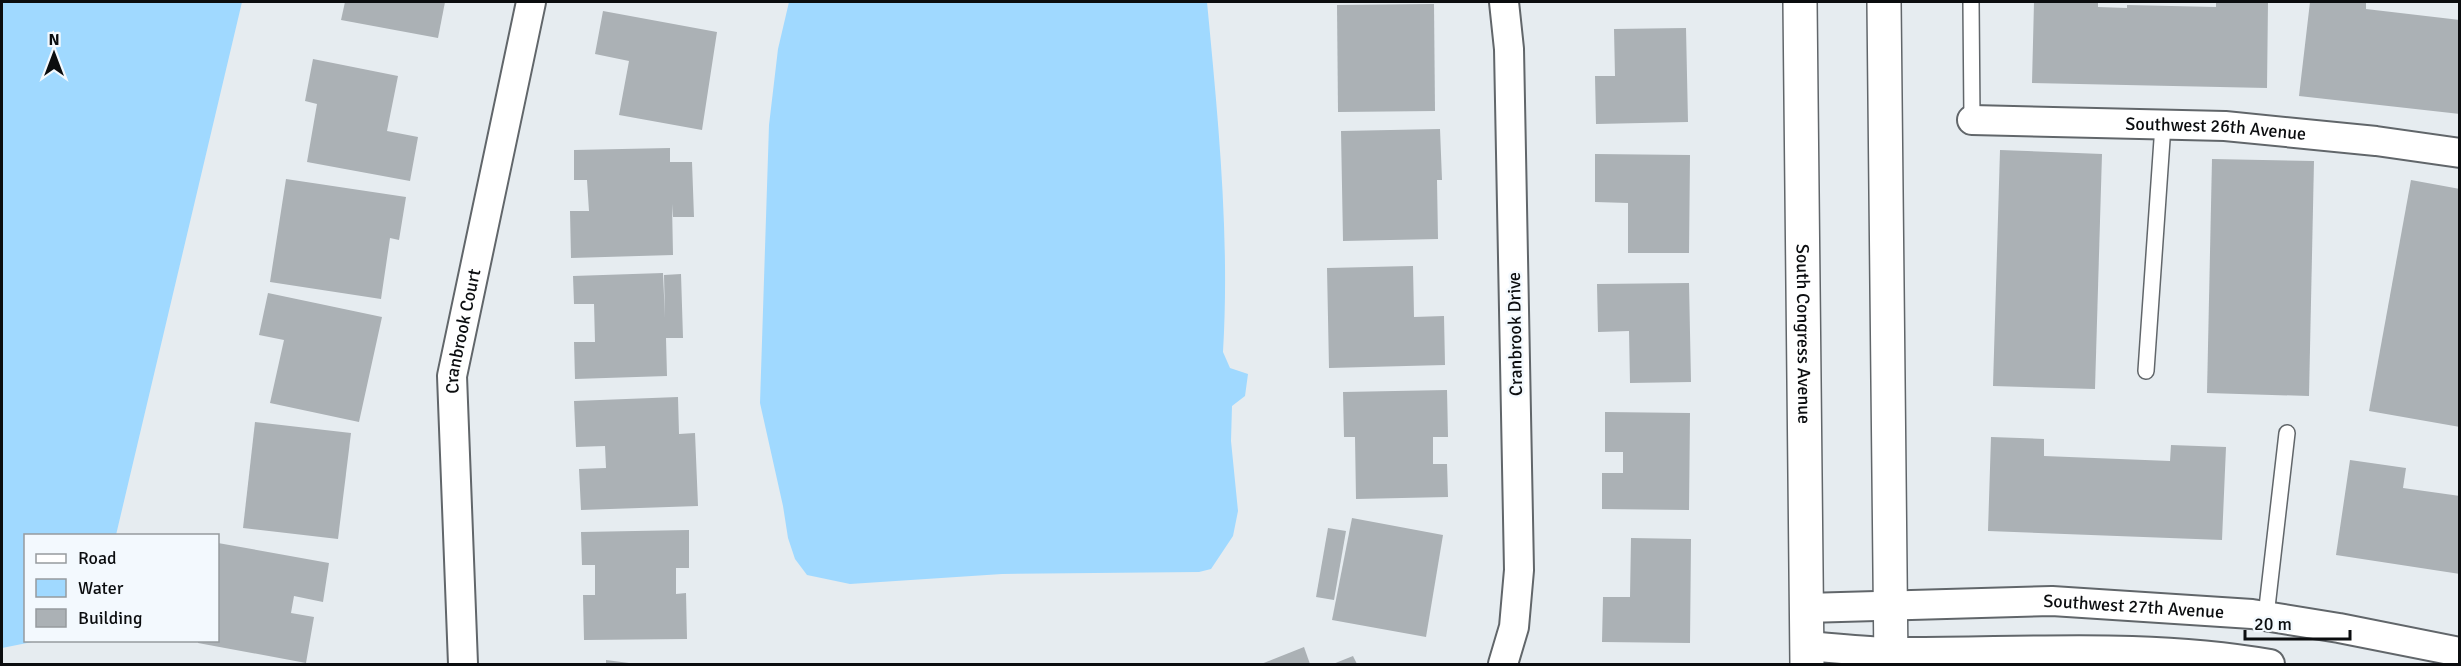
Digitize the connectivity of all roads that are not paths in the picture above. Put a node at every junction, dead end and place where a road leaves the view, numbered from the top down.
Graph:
1 (531, 2) edge
2 (1504, 2) edge
3 (1800, 2) edge
4 (1884, 2) edge
5 (1971, 2) edge
6 (1972, 120) joint
7 (2163, 125) junction
8 (2460, 153) edge
9 (2146, 371) dead end
10 (2287, 433) dead end
11 (1890, 606) junction
12 (1806, 608) junction
13 (2266, 616) junction
14 (2460, 652) edge
15 (1807, 655) edge
16 (1891, 658) edge
17 (463, 664) edge
18 (1503, 664) edge
19 (2270, 664) edge

1 - 17 street, Cranbrook Court
2 - 18 street, Cranbrook Drive
3 - 12 main road, South Congress Avenue
4 - 11 main road
5 - 6 lane
6 - 7 street, Southwest 26th Avenue
7 - 8 street, Southwest 26th Avenue
7 - 9 lane
10 - 13 lane
11 - 12 street, Southwest 27th Avenue
11 - 13 street, Southwest 27th Avenue
11 - 16 main road
12 - 15 main road, South Congress Avenue
13 - 14 street, Southwest 27th Avenue
15 - 16 street
16 - 19 street

